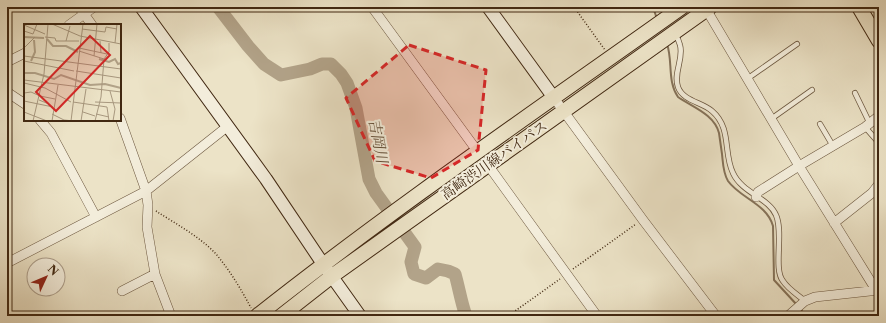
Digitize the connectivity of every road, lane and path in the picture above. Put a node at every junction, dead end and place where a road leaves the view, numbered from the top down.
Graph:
1 (94, 7) edge
2 (141, 7) edge
3 (372, 7) edge
4 (488, 7) edge
5 (574, 7) edge
6 (682, 7) edge
7 (859, 7) edge
8 (708, 8) edge
9 (82, 10) edge
10 (69, 24) edge
11 (91, 24) edge
12 (672, 34) junction
13 (879, 42) edge
14 (797, 44) dead end
15 (24, 54) edge
16 (611, 58) junction
17 (7, 62) edge
18 (747, 79) junction
19 (812, 90) dead end
20 (7, 92) edge
21 (855, 93) dead end
22 (554, 98) junction
23 (24, 103) edge
24 (564, 111) junction
25 (879, 116) edge
26 (771, 119) junction
27 (41, 121) edge
28 (121, 121) edge
29 (820, 124) dead end
30 (228, 126) junction
31 (867, 126) junction
32 (879, 143) edge
33 (833, 146) junction
34 (478, 152) junction
35 (488, 165) junction
36 (799, 166) junction
37 (879, 184) edge
38 (146, 191) junction
39 (756, 197) junction
40 (148, 206) junction
41 (96, 217) junction
42 (643, 220) junction
43 (834, 223) junction
44 (8, 262) edge
45 (323, 264) junction
46 (155, 274) junction
47 (566, 274) junction
48 (332, 276) junction
49 (877, 290) edge
50 (122, 291) dead end
51 (797, 308) edge
52 (255, 313) edge
53 (171, 316) edge
54 (281, 316) edge
55 (360, 316) edge
56 (508, 316) edge
57 (597, 316) edge
58 (716, 316) edge

1 - 9 street
2 - 30 street
3 - 34 street
4 - 22 street
5 - 16 path
6 - 16 main road, 高崎渋川線バイパス
7 - 13 main road
8 - 12 main road, 高崎渋川線バイパス
8 - 18 street
9 - 10 street
9 - 11 street
12 - 24 main road, 高崎渋川線バイパス
12 - 39 lane
14 - 18 lane
15 - 17 street
16 - 22 main road, 高崎渋川線バイパス
18 - 26 street
19 - 26 lane
20 - 23 street
21 - 31 lane
22 - 24 street
22 - 34 main road, 高崎渋川線バイパス
24 - 35 main road, 高崎渋川線バイパス
24 - 42 street
25 - 31 street
26 - 36 street
27 - 41 street
28 - 38 street
29 - 33 lane
30 - 38 street
30 - 45 street
31 - 32 lane
31 - 33 street
33 - 36 street
34 - 45 main road, 高崎渋川線バイパス
35 - 47 street
35 - 48 main road, 高崎渋川線バイパス
36 - 39 street
36 - 43 street
37 - 43 street
38 - 40 street
38 - 41 street
39 - 51 lane
40 - 46 street
40 - 52 path
41 - 44 street
42 - 47 path
42 - 58 street
43 - 49 street
45 - 48 street
45 - 52 main road, 高崎渋川線バイパス
46 - 50 street
46 - 53 street
47 - 56 path
47 - 57 street
48 - 54 main road, 高崎渋川線バイパス
48 - 55 street
49 - 51 street

